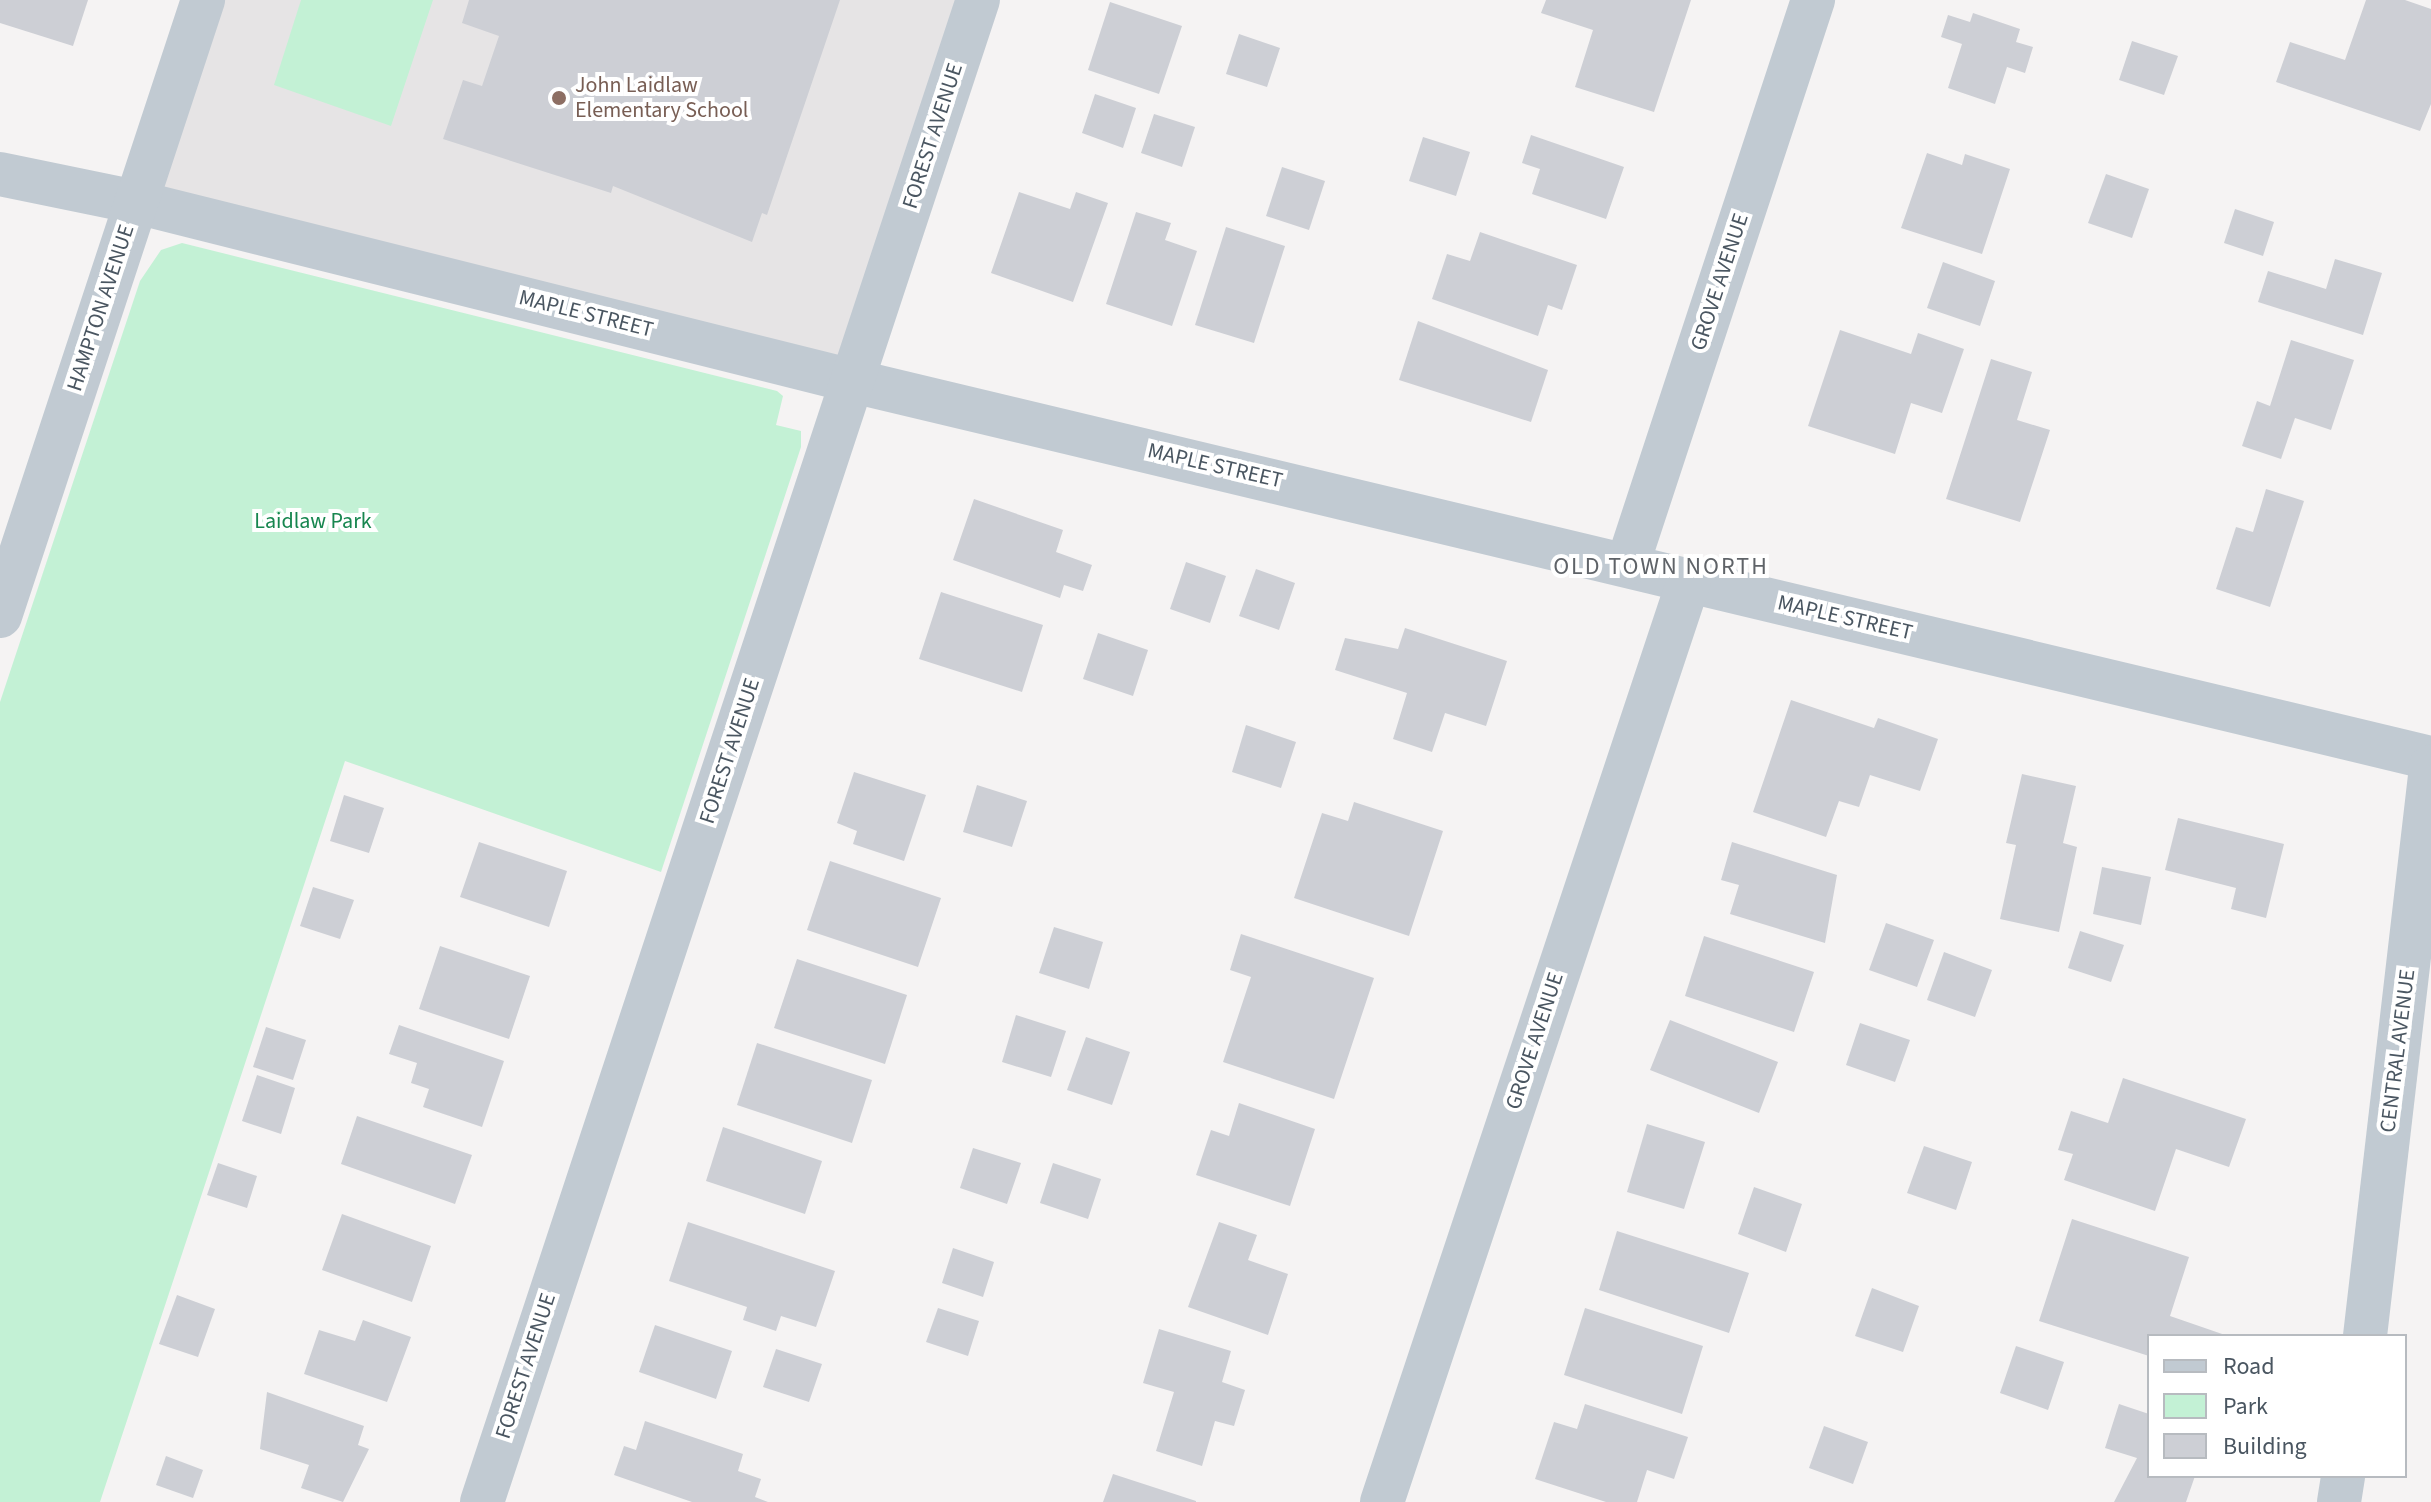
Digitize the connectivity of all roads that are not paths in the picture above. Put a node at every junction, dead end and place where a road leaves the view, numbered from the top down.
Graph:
1 (203, 0) edge
2 (978, 0) edge
3 (1813, 0) edge
4 (0, 174) edge
5 (136, 202) junction
6 (853, 381) junction
7 (1628, 563) junction
8 (1689, 580) junction
9 (0, 616) edge
10 (2431, 758) edge
11 (2431, 767) edge
12 (2365, 1334) edge
13 (2343, 1478) edge
14 (482, 1502) edge
15 (1382, 1502) edge
16 (2339, 1502) edge

1 - 5 street, HAMPTON AVENUE
2 - 6 street, FOREST AVENUE
3 - 7 street, GROVE AVENUE
4 - 5 street, MAPLE STREET
5 - 6 street, MAPLE STREET
5 - 9 street, HAMPTON AVENUE
6 - 7 street, MAPLE STREET
6 - 14 street, FOREST AVENUE
7 - 8 street, MAPLE STREET
8 - 10 street, MAPLE STREET
8 - 15 street, GROVE AVENUE
11 - 12 street, CENTRAL AVENUE
13 - 16 street

